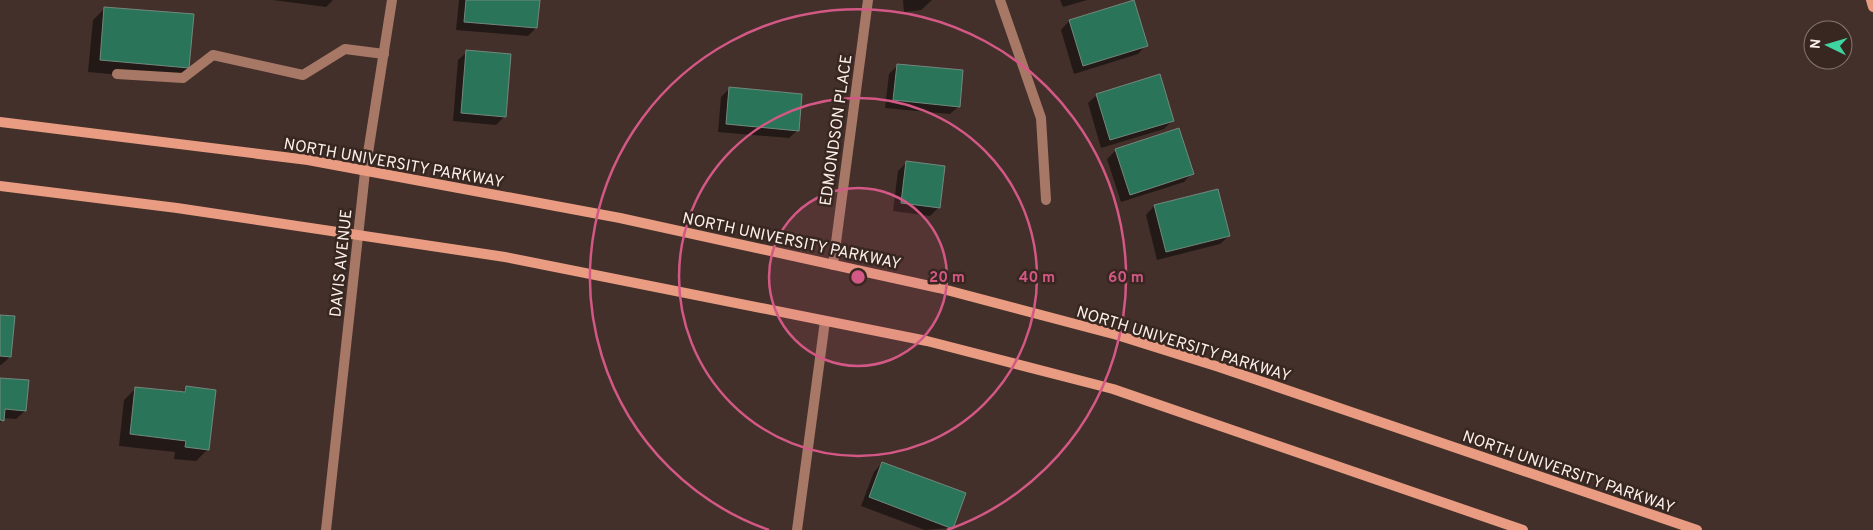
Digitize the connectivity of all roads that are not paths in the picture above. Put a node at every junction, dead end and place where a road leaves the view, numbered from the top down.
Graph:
1 (392, 0) edge
2 (868, 0) edge
3 (1000, 0) edge
4 (1871, 0) edge
5 (1873, 8) edge
6 (384, 54) junction
7 (118, 74) dead end
8 (0, 122) edge
9 (365, 172) junction
10 (0, 186) edge
11 (1046, 200) dead end
12 (358, 235) junction
13 (833, 265) junction
14 (825, 321) junction
15 (326, 530) edge
16 (797, 530) edge
17 (1523, 530) edge
18 (1697, 530) edge

1 - 6 street, DAVIS AVENUE
2 - 13 street, EDMONDSON PLACE
3 - 11 street
4 - 5 main road
6 - 7 street
6 - 9 street, DAVIS AVENUE
8 - 9 main road, NORTH UNIVERSITY PARKWAY
9 - 12 street, DAVIS AVENUE
9 - 13 main road, NORTH UNIVERSITY PARKWAY
10 - 12 main road
12 - 14 main road
12 - 15 street, DAVIS AVENUE
13 - 18 main road, NORTH UNIVERSITY PARKWAY
14 - 16 street
14 - 17 main road

